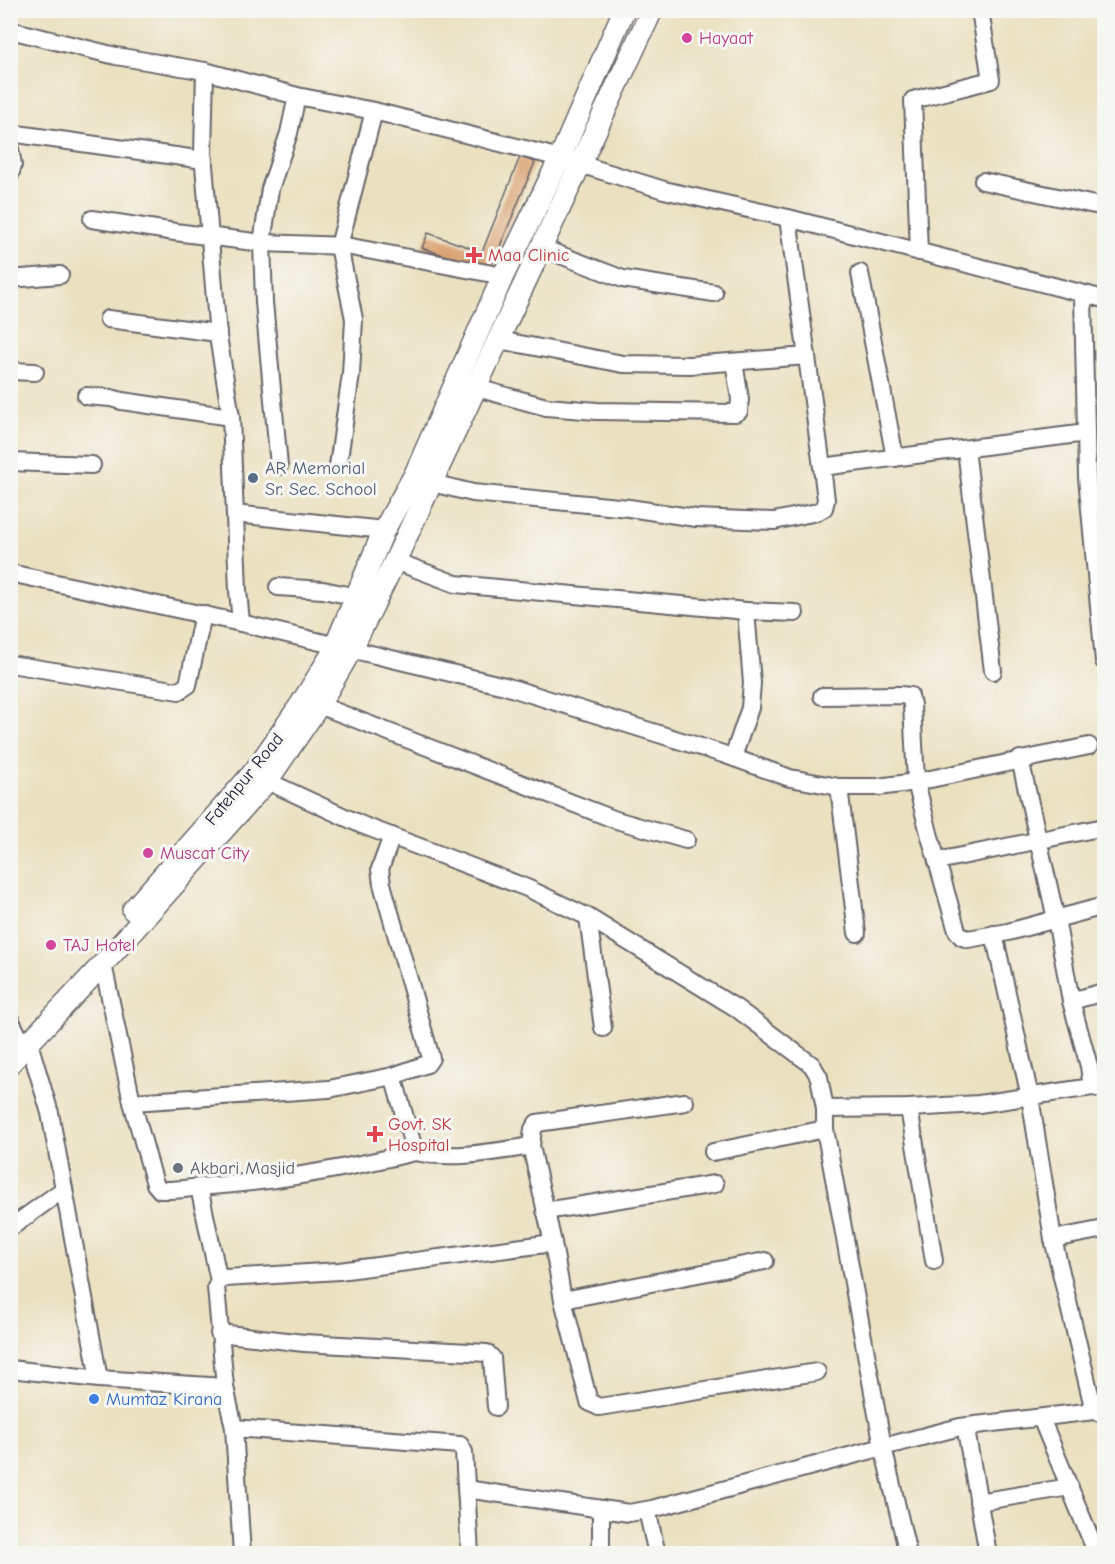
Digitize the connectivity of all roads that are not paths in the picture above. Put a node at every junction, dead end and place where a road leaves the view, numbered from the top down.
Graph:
1 (624, 10) edge
2 (652, 10) edge
3 (980, 10) edge
4 (10, 30) edge
5 (205, 71) junction
6 (297, 96) junction
7 (374, 111) junction
8 (10, 133) edge
9 (10, 149) edge
10 (560, 158) junction
11 (204, 160) junction
12 (581, 164) junction
13 (10, 175) edge
14 (983, 181) dead end
15 (1104, 207) edge
16 (788, 218) junction
17 (92, 219) dead end
18 (211, 237) junction
19 (262, 243) junction
20 (339, 246) junction
21 (542, 248) junction
22 (919, 252) junction
23 (860, 273) dead end
24 (60, 275) dead end
25 (503, 276) junction
26 (10, 279) edge
27 (714, 293) dead end
28 (1103, 293) edge
29 (1083, 295) junction
30 (108, 319) dead end
31 (218, 333) junction
32 (499, 340) junction
33 (807, 356) junction
34 (734, 362) junction
35 (10, 371) edge
36 (35, 372) dead end
37 (477, 388) junction
38 (86, 396) dead end
39 (231, 417) junction
40 (1086, 433) junction
41 (966, 449) junction
42 (895, 458) junction
43 (10, 462) edge
44 (92, 465) dead end
45 (279, 466) dead end
46 (338, 466) dead end
47 (822, 467) junction
48 (432, 483) junction
49 (235, 514) junction
50 (384, 530) junction
51 (395, 561) junction
52 (10, 573) edge
53 (278, 587) dead end
54 (357, 597) junction
55 (1102, 607) edge
56 (746, 611) junction
57 (795, 613) dead end
58 (203, 614) junction
59 (241, 622) junction
60 (344, 648) junction
61 (1104, 661) edge
62 (10, 664) edge
63 (993, 671) dead end
64 (822, 696) dead end
65 (319, 705) junction
66 (1089, 746) dead end
67 (733, 757) junction
68 (1020, 759) junction
69 (267, 781) junction
70 (916, 782) junction
71 (839, 787) junction
72 (1104, 827) edge
73 (392, 836) junction
74 (686, 840) dead end
75 (1038, 841) junction
76 (937, 861) junction
77 (1104, 906) edge
78 (588, 917) junction
79 (1056, 919) junction
80 (857, 933) dead end
81 (994, 934) junction
82 (103, 964) junction
83 (1104, 992) edge
84 (1071, 1001) junction
85 (603, 1028) dead end
86 (17, 1035) edge
87 (10, 1063) edge
88 (1097, 1066) edge
89 (393, 1076) junction
90 (1098, 1088) edge
91 (1030, 1097) junction
92 (132, 1102) junction
93 (685, 1102) dead end
94 (909, 1108) junction
95 (825, 1109) junction
96 (825, 1129) junction
97 (531, 1146) junction
98 (415, 1152) junction
99 (713, 1152) dead end
100 (715, 1184) dead end
101 (199, 1187) junction
102 (64, 1189) junction
103 (545, 1211) junction
104 (10, 1228) edge
105 (1104, 1229) edge
106 (1053, 1239) junction
107 (553, 1243) junction
108 (765, 1261) dead end
109 (934, 1261) dead end
110 (219, 1281) junction
111 (563, 1300) junction
112 (219, 1333) junction
113 (12, 1366) edge
114 (817, 1372) dead end
115 (99, 1379) junction
116 (225, 1387) junction
117 (496, 1407) dead end
118 (1099, 1413) edge
119 (1041, 1418) junction
120 (976, 1425) junction
121 (234, 1428) junction
122 (883, 1447) junction
123 (1070, 1487) junction
124 (465, 1489) junction
125 (978, 1503) junction
126 (601, 1509) junction
127 (647, 1510) junction
128 (242, 1554) edge
129 (470, 1554) edge
130 (601, 1554) edge
131 (657, 1554) edge
132 (908, 1554) edge
133 (988, 1554) edge
134 (1097, 1554) edge

1 - 10 street, Fatehpur Road
2 - 12 street
3 - 22 street
4 - 5 street
5 - 6 street
5 - 11 street
6 - 7 street
6 - 19 street
7 - 10 street
7 - 20 street
8 - 11 street
9 - 13 street
10 - 12 street
10 - 25 street, Fatehpur Road
11 - 18 street
12 - 16 street
12 - 21 street
14 - 15 street
16 - 22 street
16 - 33 street
17 - 18 street
18 - 19 street
18 - 31 street
19 - 20 street
19 - 45 street
20 - 25 street
20 - 46 street
21 - 27 street
21 - 32 street
22 - 29 street
23 - 42 street
24 - 26 street
25 - 50 street, Fatehpur Road
28 - 29 street
29 - 40 street
30 - 31 street
31 - 39 street
32 - 34 street
32 - 37 street
33 - 34 street
33 - 47 street
34 - 37 street
35 - 36 street
37 - 48 street
38 - 39 street
39 - 49 street
40 - 41 street
40 - 55 street
41 - 42 street
41 - 63 street
42 - 47 street
43 - 44 street
47 - 48 street
48 - 51 street
49 - 50 street
49 - 59 street
50 - 54 street, Fatehpur Road
51 - 56 street
51 - 60 street
52 - 58 street
53 - 54 street
54 - 60 street, Fatehpur Road
55 - 61 street
56 - 57 street
56 - 67 street
58 - 59 street
58 - 62 street
59 - 60 street
60 - 65 street
60 - 67 street
60 - 86 street, Fatehpur Road
64 - 70 street
65 - 69 street
65 - 74 street
66 - 68 street
67 - 71 street
68 - 70 street
68 - 75 street
69 - 73 street
69 - 82 street
70 - 71 street
70 - 76 street
71 - 80 street
72 - 75 street
73 - 78 street
73 - 89 street
75 - 76 street
75 - 79 street
76 - 81 street
77 - 79 street
78 - 85 street
78 - 95 street
79 - 81 street
79 - 84 street
81 - 91 street
82 - 86 street
82 - 92 street
83 - 84 street
84 - 88 street
86 - 87 street
86 - 102 street
88 - 90 street
89 - 92 street
89 - 98 street
90 - 91 street
91 - 94 street
91 - 106 street
92 - 101 street
93 - 97 street
94 - 95 street
94 - 109 street
95 - 96 street
96 - 99 street
96 - 122 street
97 - 98 street
97 - 103 street
98 - 101 street
100 - 103 street
101 - 110 street
102 - 104 street
102 - 115 street
103 - 107 street
105 - 106 street
106 - 118 street
107 - 110 street
107 - 111 street
108 - 111 street
110 - 112 street
111 - 114 street
112 - 116 street
112 - 117 street
113 - 115 street
115 - 116 street
116 - 121 street
118 - 119 street
119 - 120 street
119 - 123 street
120 - 122 street
120 - 125 street
121 - 124 street
121 - 128 street
122 - 127 street
122 - 132 street
123 - 125 street
123 - 134 street
124 - 126 street
124 - 129 street
125 - 133 street
126 - 127 street
126 - 130 street
127 - 131 street

